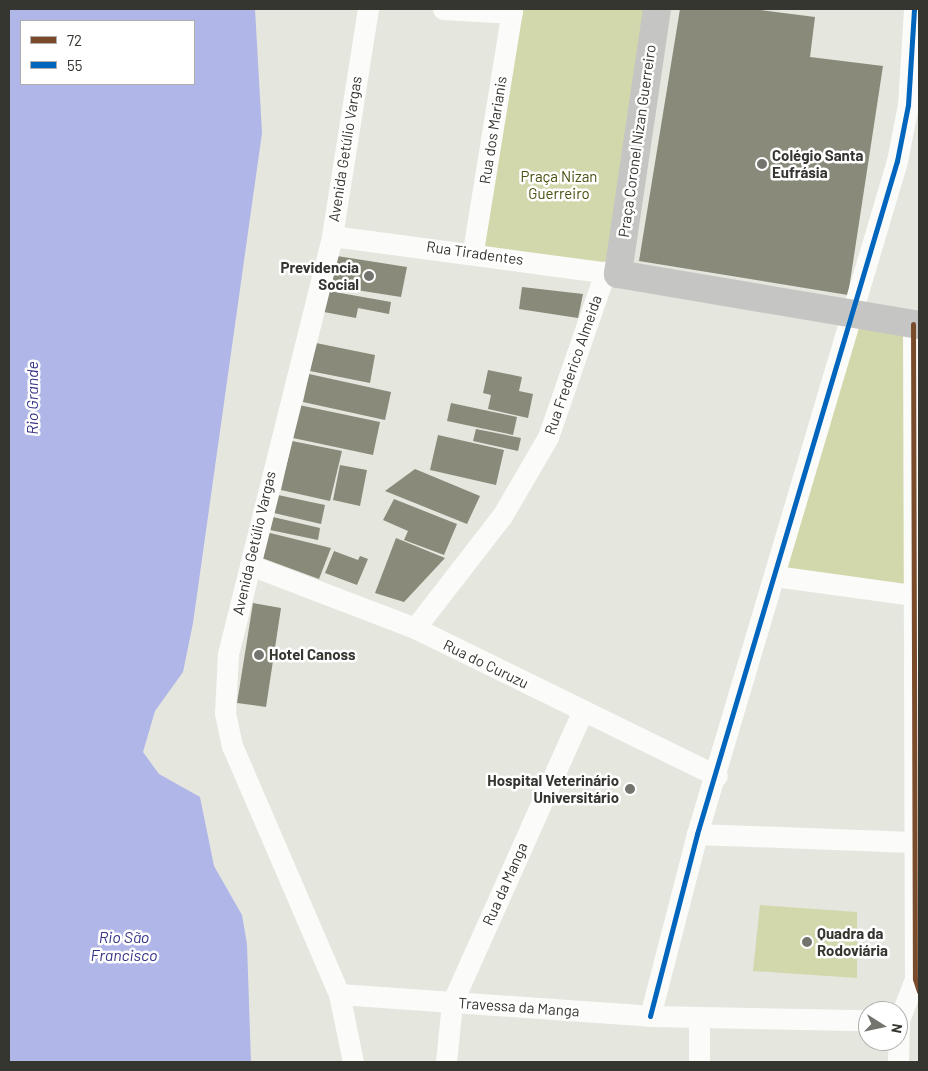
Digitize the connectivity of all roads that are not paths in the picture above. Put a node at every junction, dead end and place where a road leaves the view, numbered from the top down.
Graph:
1 (368, 9) edge
2 (443, 9) edge
3 (657, 9) edge
4 (914, 9) edge
5 (512, 11) edge
6 (332, 236) junction
7 (473, 251) junction
8 (612, 273) junction
9 (849, 315) junction
10 (916, 324) edge
11 (250, 565) junction
12 (775, 576) junction
13 (912, 595) junction
14 (415, 628) junction
15 (583, 710) junction
16 (717, 776) junction
17 (697, 834) junction
18 (917, 842) edge
19 (917, 985) edge
20 (339, 994) junction
21 (452, 1003) junction
22 (908, 1011) edge
23 (650, 1016) junction
24 (699, 1018) junction
25 (858, 1020) edge
26 (353, 1062) edge
27 (446, 1062) edge
28 (699, 1062) edge

1 - 6 street, Avenida Getúlio Vargas
2 - 5 street
3 - 8 main road, Praça Coronel Nizan Guerreiro
4 - 9 street
5 - 7 street, Rua dos Marianis
6 - 7 street, Rua Tiradentes
6 - 11 street, Avenida Getúlio Vargas
7 - 8 street, Rua Tiradentes
8 - 9 main road
8 - 14 street, Rua Frederico Almeida
9 - 10 main road
9 - 12 street
10 - 13 street
11 - 14 street, Rua do Curuzu
11 - 20 street, Avenida Getúlio Vargas
12 - 13 street
12 - 16 street
13 - 18 street
14 - 15 street, Rua do Curuzu
15 - 16 street, Rua do Curuzu
15 - 21 street, Rua da Manga
16 - 17 street
17 - 18 street
17 - 23 street
18 - 19 street
19 - 22 street
20 - 21 street, Travessa da Manga
20 - 26 street, Avenida Getúlio Vargas
21 - 23 street, Travessa da Manga
21 - 27 street, Rua da Manga
23 - 24 street, Travessa da Manga
24 - 25 street, Travessa da Manga
24 - 28 street

